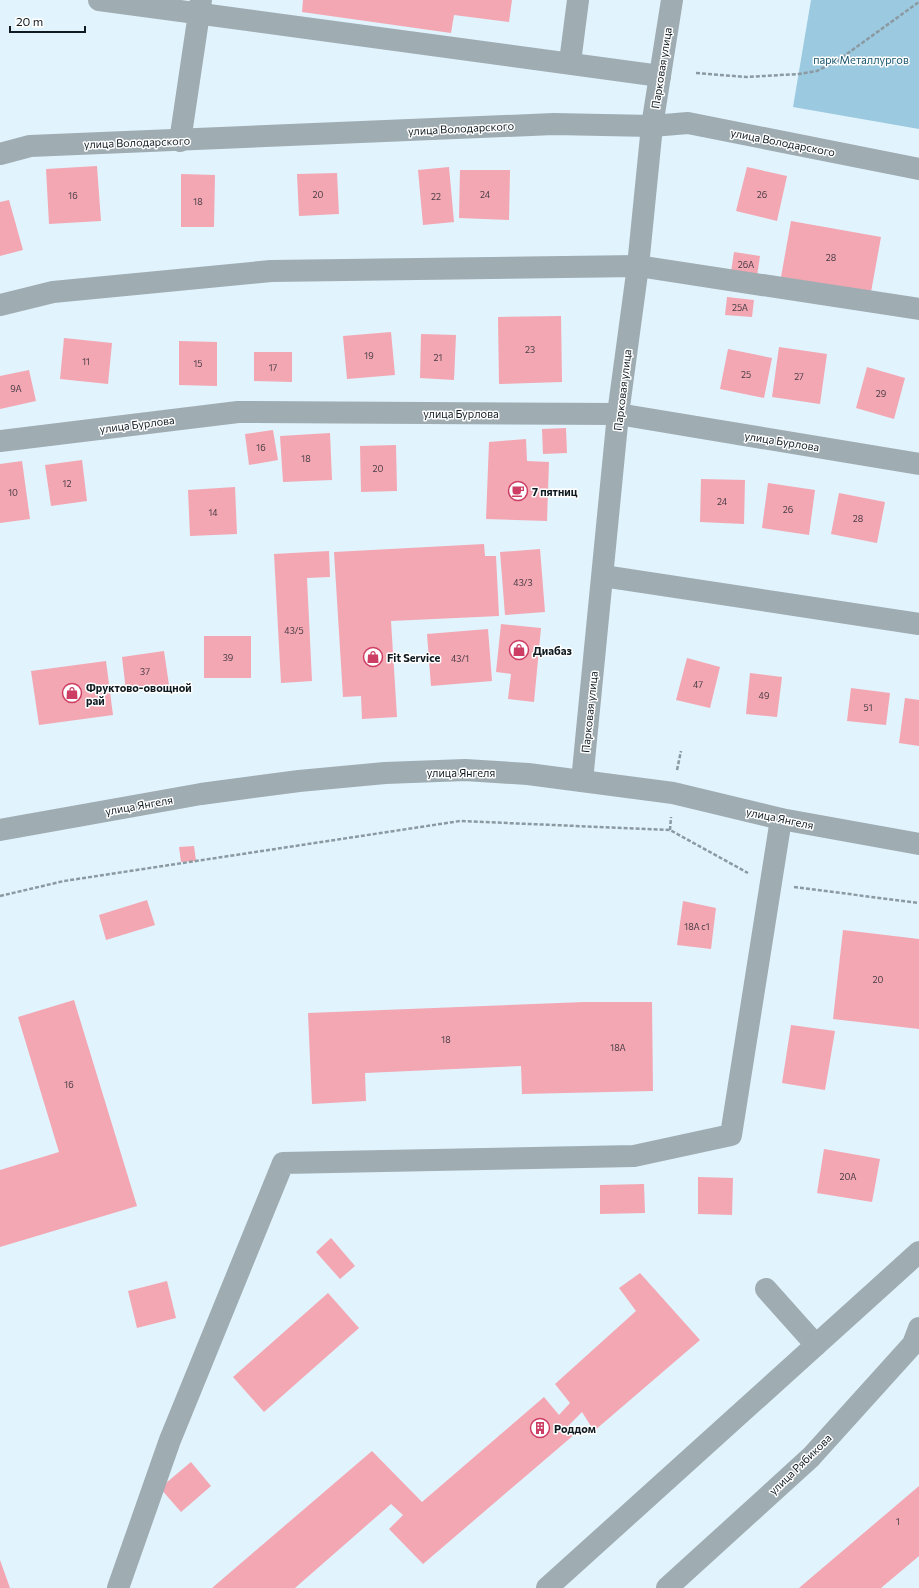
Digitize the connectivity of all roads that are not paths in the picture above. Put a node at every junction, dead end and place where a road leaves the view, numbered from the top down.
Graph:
1 (99, 0) edge
2 (578, 0) edge
3 (672, 0) edge
4 (200, 7) edge
5 (570, 62) junction
6 (660, 76) junction
7 (652, 126) junction
8 (180, 141) junction
9 (0, 154) edge
10 (919, 169) edge
11 (638, 266) junction
12 (0, 305) edge
13 (919, 309) edge
14 (618, 414) junction
15 (0, 441) edge
16 (919, 464) edge
17 (603, 576) junction
18 (919, 624) edge
19 (582, 781) junction
20 (781, 819) junction
21 (0, 830) edge
22 (919, 844) edge
23 (919, 1252) edge
24 (766, 1289) dead end
25 (917, 1340) edge
26 (816, 1345) junction
27 (118, 1588) edge
28 (547, 1588) edge
29 (667, 1588) edge

1 - 4 street
2 - 5 street
3 - 6 street, Парковая улица
4 - 5 street
4 - 8 street
5 - 6 street
6 - 7 street, Парковая улица
7 - 8 street, улица Володарского
7 - 10 street, улица Володарского
7 - 11 street, Парковая улица
8 - 9 street, улица Володарского
11 - 12 street
11 - 13 street
11 - 14 street, Парковая улица
14 - 15 street, улица Бурлова
14 - 16 street, улица Бурлова
14 - 17 street, Парковая улица
17 - 18 street
17 - 19 street, Парковая улица
19 - 20 street, улица Янгеля
19 - 21 street, улица Янгеля
20 - 22 street, улица Янгеля
20 - 27 street
23 - 26 street
24 - 26 street
25 - 29 street, улица Рябикова
26 - 28 street

